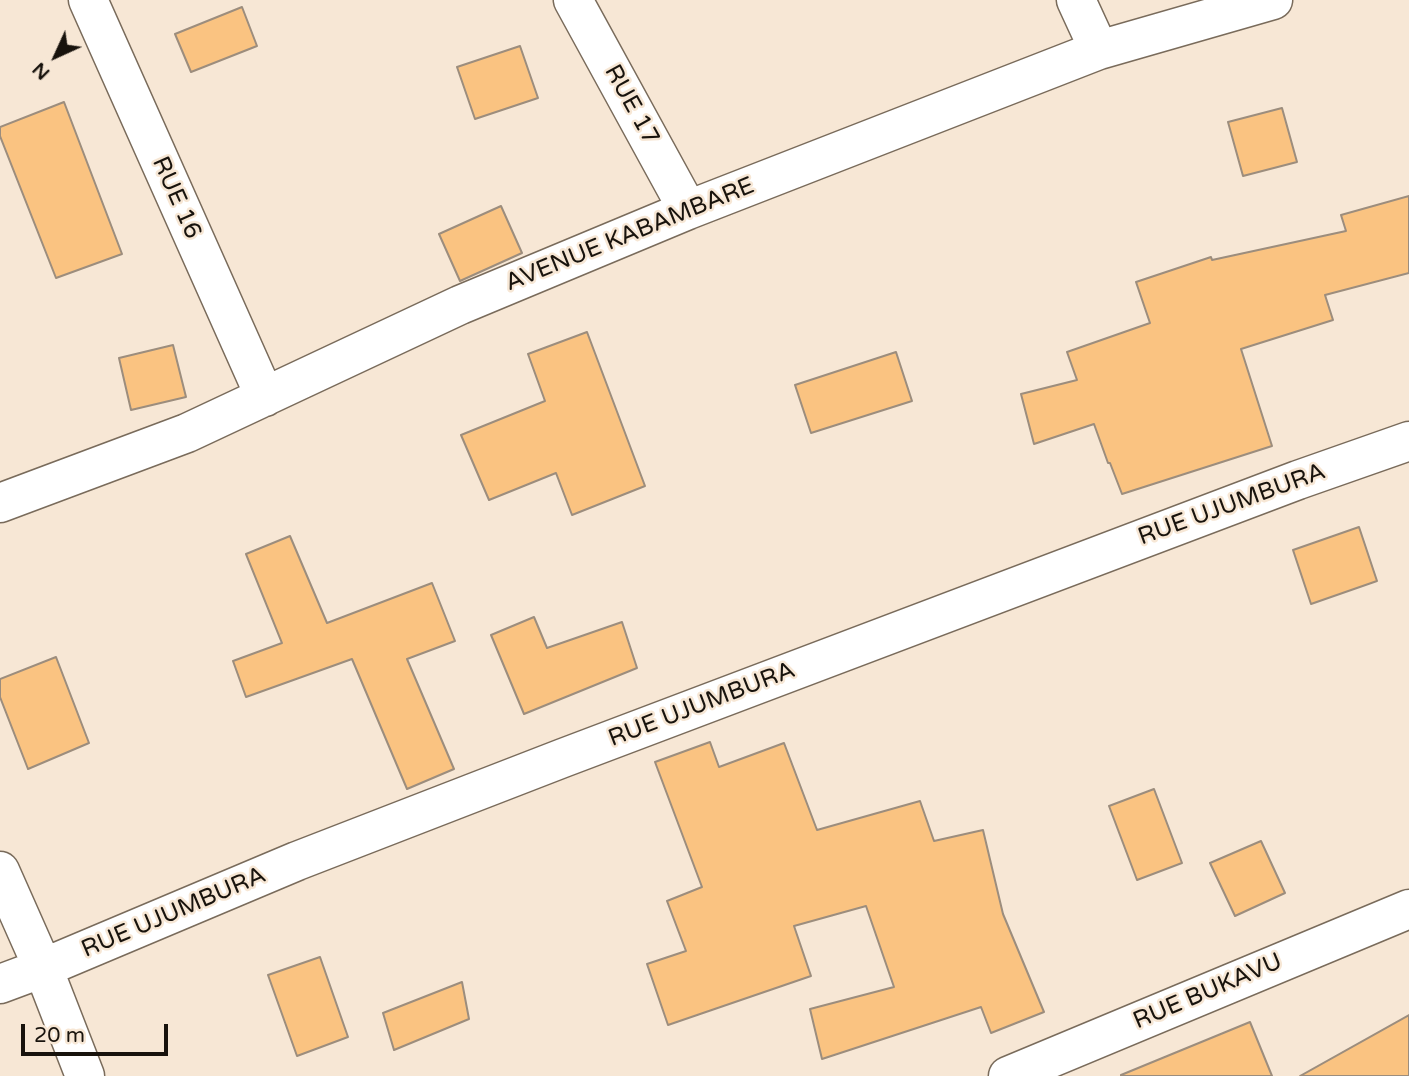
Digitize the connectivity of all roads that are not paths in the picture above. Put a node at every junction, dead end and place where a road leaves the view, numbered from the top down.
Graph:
1 (88, 0) edge
2 (573, 0) edge
3 (1076, 0) edge
4 (1273, 0) edge
5 (1099, 50) junction
6 (688, 210) junction
7 (265, 397) junction
8 (1409, 441) edge
9 (0, 503) edge
10 (0, 872) edge
11 (1409, 909) edge
12 (43, 968) junction
13 (0, 984) edge
14 (85, 1076) edge
15 (1007, 1076) edge

1 - 7 street, RUE 16
2 - 6 street, RUE 17
3 - 5 street
4 - 5 street, AVENUE KABAMBARE
5 - 6 street, AVENUE KABAMBARE
6 - 7 street, AVENUE KABAMBARE
7 - 9 street, AVENUE KABAMBARE
8 - 12 street, RUE UJUMBURA
10 - 12 street
11 - 15 street, RUE BUKAVU
12 - 13 street, RUE UJUMBURA
12 - 14 street

